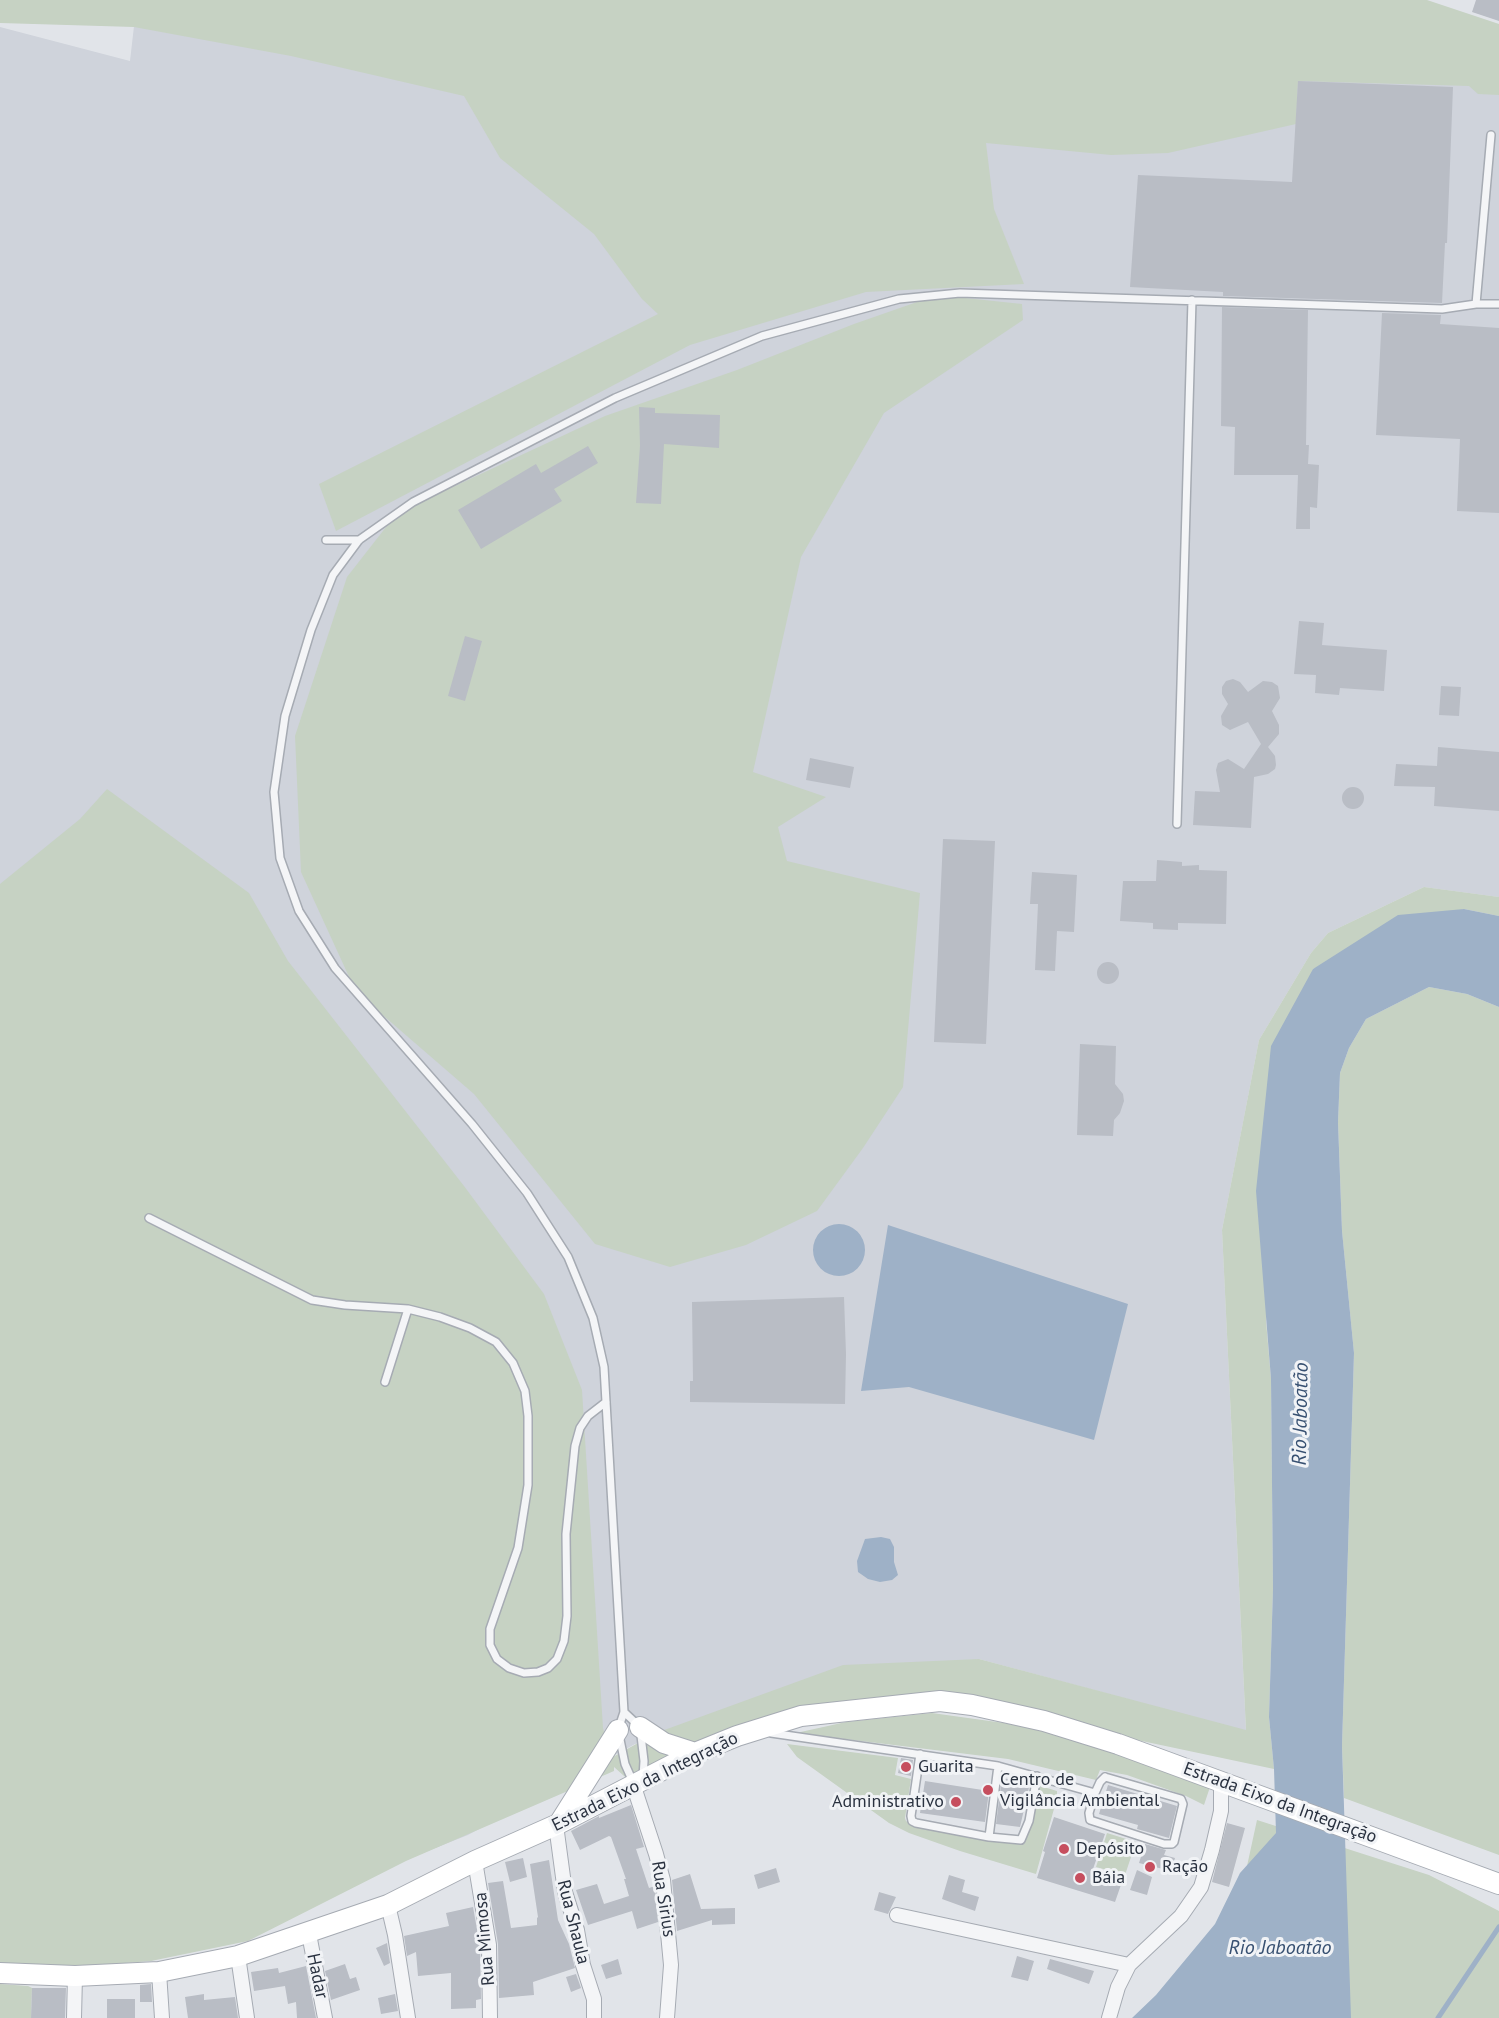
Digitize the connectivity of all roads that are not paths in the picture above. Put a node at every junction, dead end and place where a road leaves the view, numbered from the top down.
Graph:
1 (1491, 135) dead end
2 (1192, 300) junction
3 (1476, 304) junction
4 (1499, 304) edge
5 (326, 540) dead end
6 (359, 540) junction
7 (1176, 824) dead end
8 (149, 1218) dead end
9 (408, 1309) junction
10 (385, 1382) dead end
11 (606, 1402) junction
12 (621, 1721) junction
13 (640, 1728) junction
14 (753, 1730) junction
15 (696, 1753) junction
16 (920, 1754) junction
17 (998, 1766) junction
18 (1037, 1776) junction
19 (638, 1782) junction
20 (1230, 1784) junction
21 (1095, 1793) junction
22 (558, 1824) junction
23 (989, 1837) junction
24 (476, 1861) junction
25 (1491, 1881) edge
26 (388, 1905) junction
27 (897, 1915) dead end
28 (309, 1934) junction
29 (238, 1956) junction
30 (1129, 1965) junction
31 (159, 1972) junction
32 (0, 1973) edge
33 (75, 1976) junction
34 (74, 2018) edge
35 (162, 2018) edge
36 (247, 2018) edge
37 (325, 2018) edge
38 (408, 2018) edge
39 (490, 2018) edge
40 (594, 2018) edge
41 (667, 2018) edge
42 (1109, 2018) edge

1 - 3 lane
2 - 3 lane
2 - 6 lane
2 - 7 lane
3 - 4 lane
5 - 6 lane
6 - 11 lane
8 - 9 lane
9 - 10 lane
9 - 11 lane
11 - 12 lane
12 - 13 lane
12 - 19 lane
12 - 22 main road
13 - 15 main road
13 - 19 lane
14 - 15 main road, Estrada Eixo da Integração
14 - 16 lane
14 - 20 main road, Estrada Eixo da Integração
15 - 19 main road, Estrada Eixo da Integração
16 - 17 lane
16 - 23 lane
17 - 18 lane
17 - 23 lane
18 - 21 lane
18 - 23 lane
19 - 22 main road, Estrada Eixo da Integração
19 - 41 street, Rua Sirius
20 - 25 main road, Estrada Eixo da Integração
20 - 30 street
21 - 21 lane
22 - 24 main road, Estrada Eixo da Integração
22 - 40 street, Rua Shaula
24 - 26 main road, Estrada Eixo da Integração
24 - 39 street, Rua Mimosa
26 - 28 main road, Estrada Eixo da Integração
26 - 38 street
27 - 30 street
28 - 29 main road, Estrada Eixo da Integração
28 - 37 street, Hadar
29 - 31 main road, Estrada Eixo da Integração
29 - 36 street
30 - 42 street
31 - 33 main road, Estrada Eixo da Integração
31 - 35 street
32 - 33 main road, Estrada Eixo da Integração
33 - 34 street

